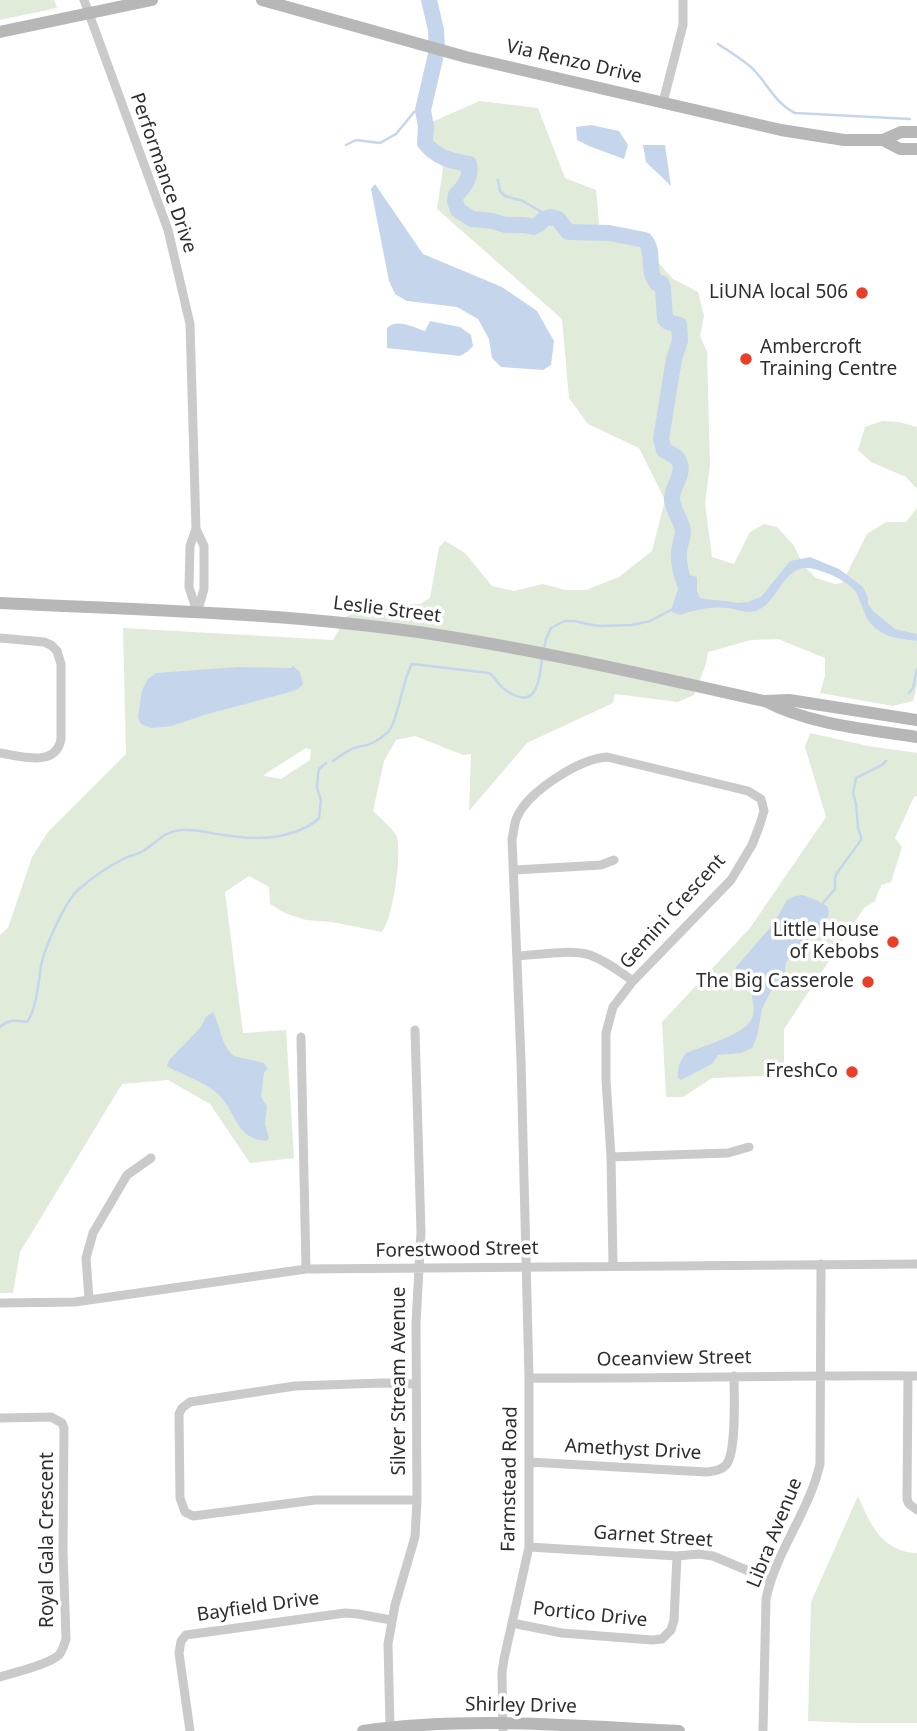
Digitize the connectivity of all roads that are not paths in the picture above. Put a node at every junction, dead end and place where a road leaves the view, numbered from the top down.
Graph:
1 (84, 0) edge
2 (152, 0) edge
3 (262, 0) edge
4 (683, 0) edge
5 (88, 13) junction
6 (0, 32) edge
7 (663, 102) junction
8 (917, 132) edge
9 (883, 140) junction
10 (917, 149) edge
11 (196, 529) junction
12 (0, 603) edge
13 (197, 613) junction
14 (0, 638) edge
15 (764, 701) junction
16 (917, 720) edge
17 (917, 737) edge
18 (0, 753) edge
19 (614, 860) dead end
20 (514, 870) junction
21 (517, 956) junction
22 (633, 981) junction
23 (415, 1030) dead end
24 (301, 1037) dead end
25 (749, 1147) dead end
26 (611, 1157) junction
27 (151, 1158) dead end
28 (821, 1264) junction
29 (917, 1264) edge
30 (613, 1265) junction
31 (526, 1267) junction
32 (306, 1269) junction
33 (419, 1269) junction
34 (89, 1299) junction
35 (0, 1303) edge
36 (820, 1375) junction
37 (734, 1376) junction
38 (913, 1376) edge
39 (529, 1378) junction
40 (415, 1384) junction
41 (0, 1418) edge
42 (529, 1462) junction
43 (418, 1500) junction
44 (917, 1510) edge
45 (529, 1547) junction
46 (677, 1556) junction
47 (770, 1580) junction
48 (391, 1620) junction
49 (512, 1623) junction
50 (0, 1677) edge
51 (390, 1727) junction
52 (503, 1727) edge
53 (190, 1731) edge
54 (363, 1731) edge
55 (679, 1731) edge
56 (763, 1731) edge

1 - 5 street, Performance Drive
2 - 5 street
3 - 7 street, Via Renzo Drive
4 - 7 street
5 - 6 street
5 - 11 street, Performance Drive
7 - 9 street, Via Renzo Drive
8 - 9 street, Via Renzo Drive
9 - 10 street, Via Renzo Drive
11 - 13 street, Performance Drive
11 - 13 street, Performance Drive
12 - 13 street, Leslie Street
13 - 15 street, Leslie Street
14 - 18 street
15 - 16 street, Leslie Street
15 - 17 street, Leslie Street
19 - 20 street
20 - 21 street, Gemini Crescent
20 - 22 street, Gemini Crescent
21 - 22 street
21 - 31 street, Gemini Crescent
22 - 26 street, Gemini Crescent
23 - 33 street, Silver Stream Avenue
24 - 32 street
25 - 26 street
26 - 30 street, Gemini Crescent
27 - 34 street
28 - 29 street, Forestwood Street
28 - 30 street, Forestwood Street
28 - 36 street, Libra Avenue
30 - 31 street, Forestwood Street
31 - 33 street, Forestwood Street
31 - 39 street, Farmstead Road
32 - 33 street, Forestwood Street
32 - 34 street, Forestwood Street
33 - 40 street, Silver Stream Avenue
34 - 35 street, Forestwood Street
36 - 37 street, Oceanview Street
36 - 38 street, Oceanview Street
36 - 47 street, Libra Avenue
37 - 39 street, Oceanview Street
37 - 42 street, Amethyst Drive
38 - 44 street
39 - 42 street, Farmstead Road
40 - 43 street, Silver Stream Avenue
40 - 43 street
41 - 50 street, Royal Gala Crescent
42 - 45 street, Farmstead Road
43 - 48 street, Silver Stream Avenue
45 - 46 street, Garnet Street
45 - 49 street, Farmstead Road
46 - 47 street, Garnet Street
46 - 49 street, Portico Drive
47 - 56 street, Libra Avenue
48 - 51 street, Silver Stream Avenue
48 - 53 street, Bayfield Drive
49 - 52 street, Farmstead Road
51 - 52 street, Shirley Drive
51 - 54 street, Shirley Drive
52 - 55 street, Shirley Drive

